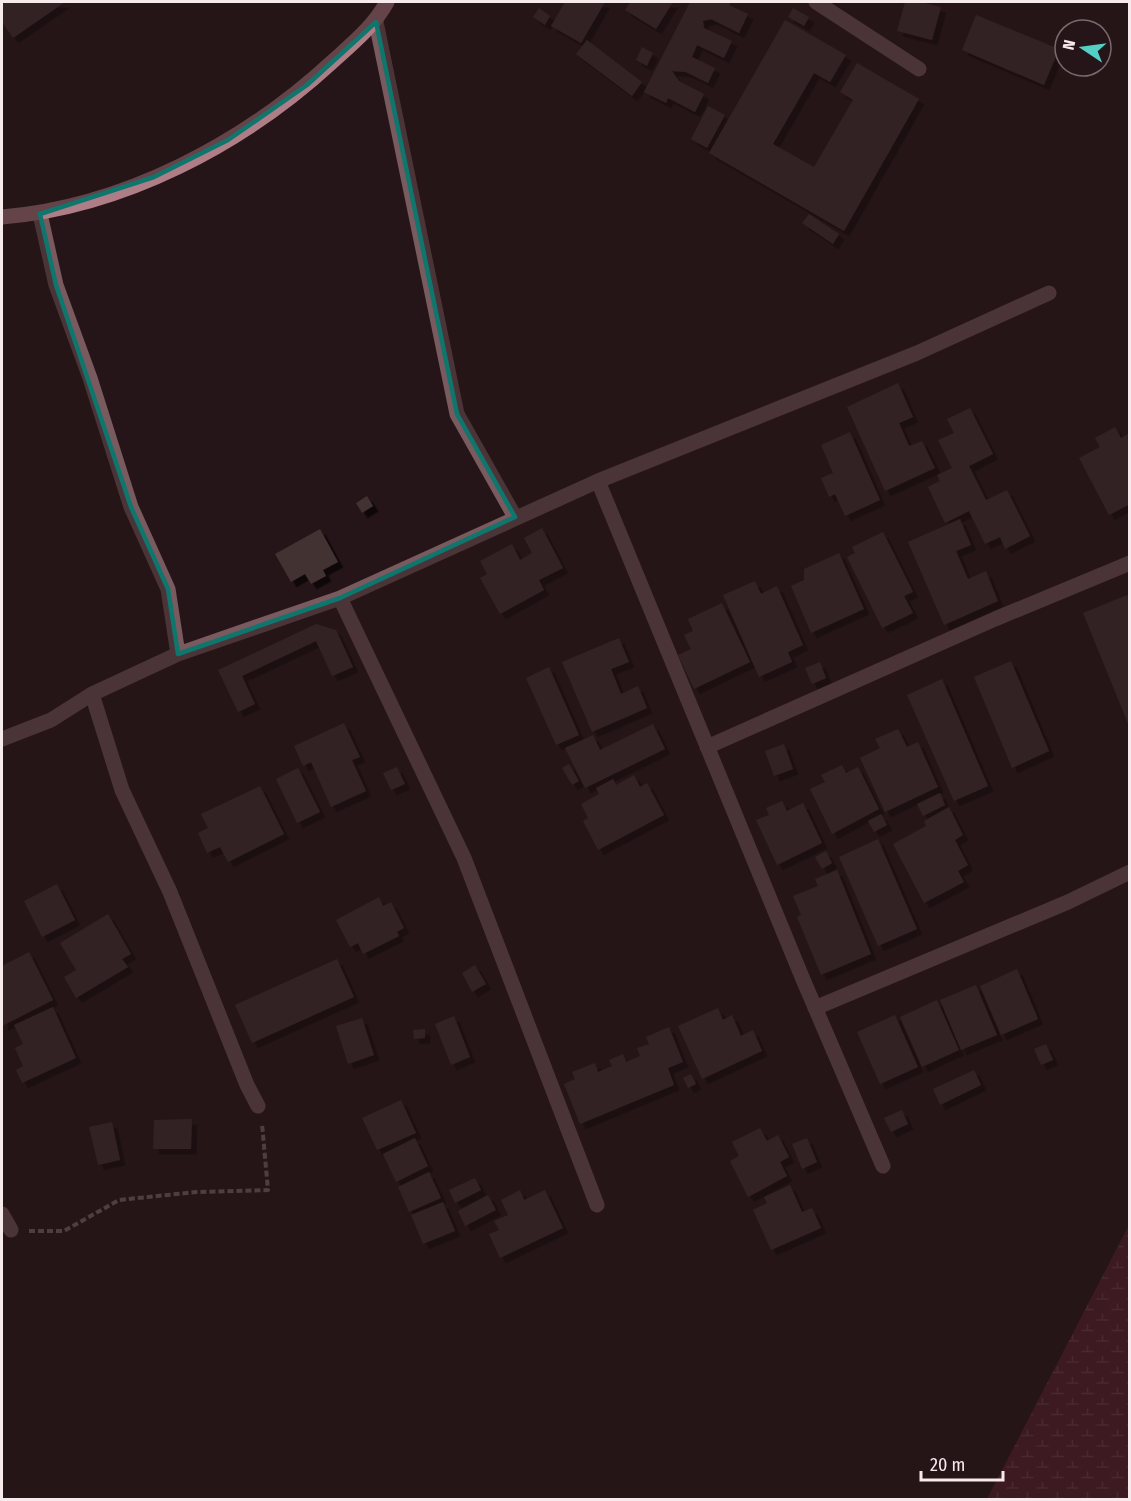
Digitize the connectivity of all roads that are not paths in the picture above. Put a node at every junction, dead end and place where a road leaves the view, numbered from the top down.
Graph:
1 (387, 2) edge
2 (816, 2) edge
3 (376, 22) junction
4 (919, 69) dead end
5 (40, 214) junction
6 (2, 217) edge
7 (1048, 293) dead end
8 (598, 481) junction
9 (515, 517) junction
10 (1130, 563) edge
11 (340, 598) junction
12 (178, 654) junction
13 (92, 694) junction
14 (2, 739) edge
15 (707, 747) junction
16 (1130, 872) edge
17 (815, 1008) junction
18 (258, 1106) road end
19 (883, 1166) dead end
20 (597, 1205) dead end
21 (2, 1214) edge
22 (11, 1230) road end

1 - 3 main road
2 - 4 street
3 - 5 main road
3 - 9 street
5 - 6 main road
5 - 12 street
7 - 8 street
8 - 9 street
8 - 15 street
9 - 11 street
10 - 15 street
11 - 12 street
11 - 20 street
12 - 13 street
13 - 14 street
13 - 18 street
15 - 17 street
16 - 17 street
17 - 19 street
21 - 22 street

